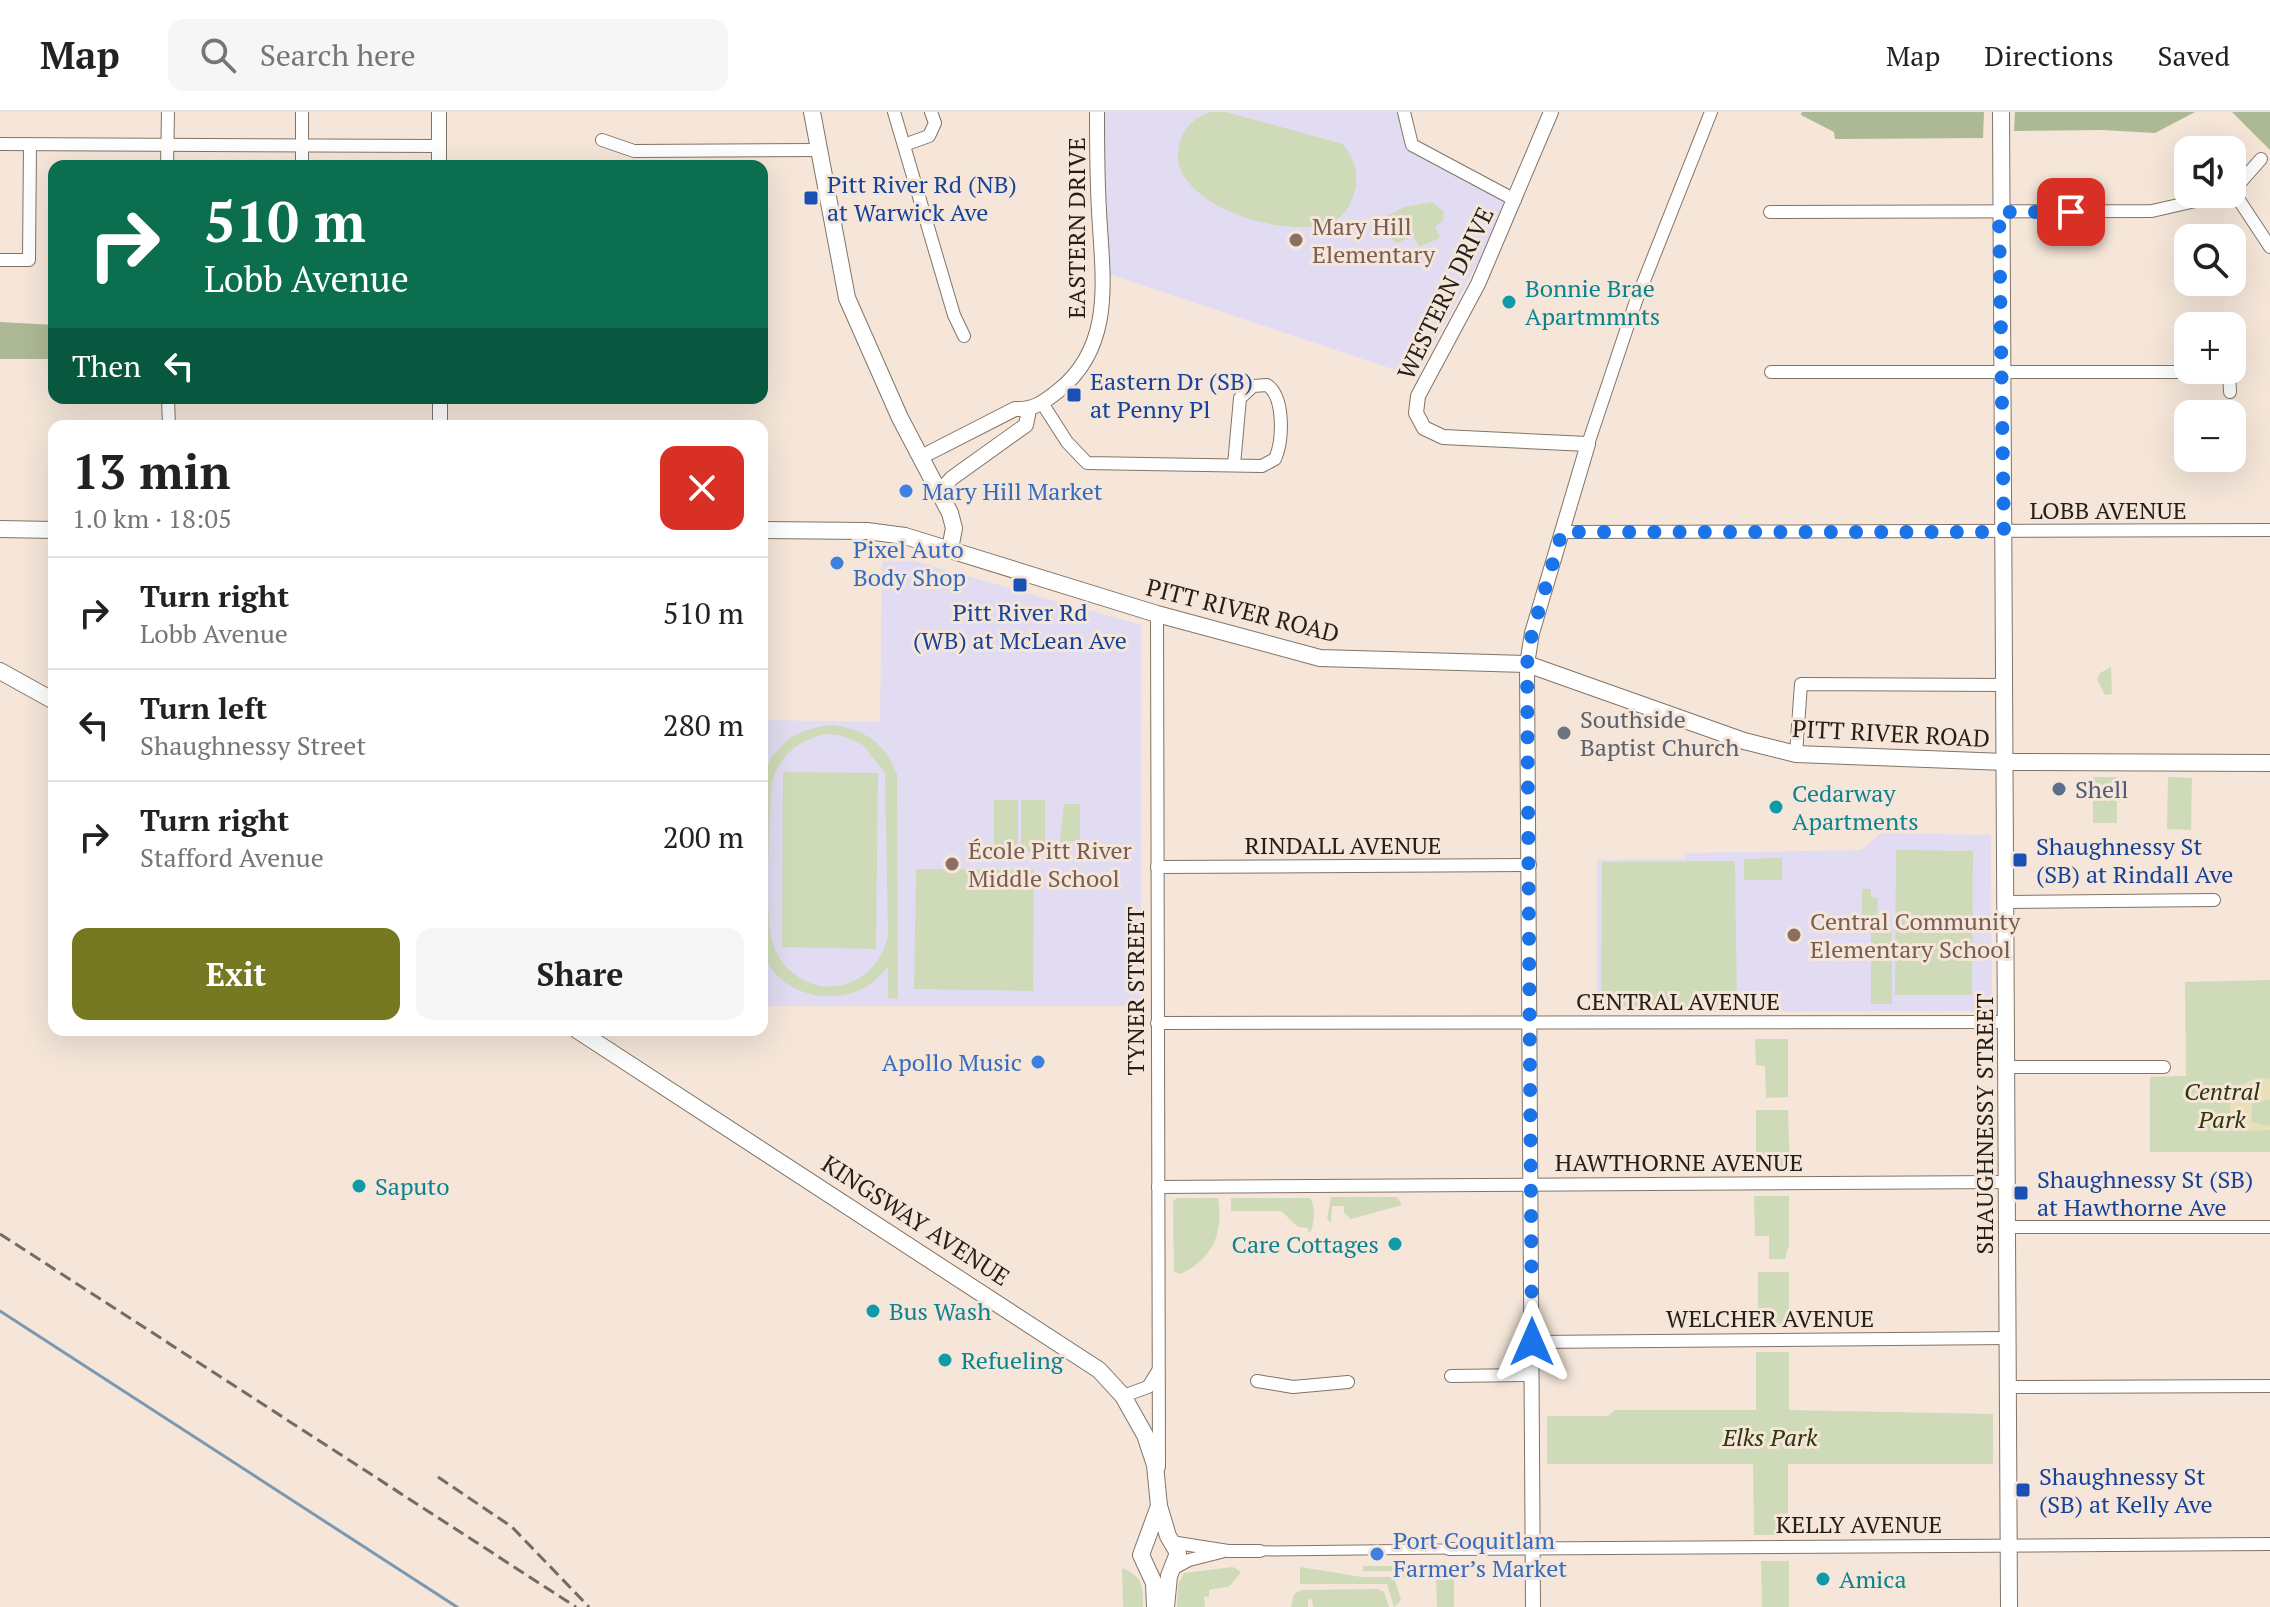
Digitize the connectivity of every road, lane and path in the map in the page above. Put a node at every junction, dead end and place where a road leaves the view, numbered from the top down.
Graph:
1 (168, 112) edge
2 (302, 112) edge
3 (439, 112) edge
4 (812, 112) edge
5 (894, 112) edge
6 (931, 112) edge
7 (1097, 112) edge
8 (1404, 112) edge
9 (1551, 112) edge
10 (1711, 112) edge
11 (2001, 112) edge
12 (602, 140) dead end
13 (0, 144) edge
14 (30, 144) junction
15 (904, 145) junction
16 (167, 146) junction
17 (439, 146) junction
18 (302, 147) junction
19 (818, 150) junction
20 (634, 151) junction
21 (2261, 159) dead end
22 (167, 160) edge
23 (302, 160) edge
24 (439, 160) edge
25 (634, 160) edge
26 (2246, 176) edge
27 (1515, 200) junction
28 (2174, 207) edge
29 (2243, 208) edge
30 (1770, 212) dead end
31 (1999, 212) junction
32 (2270, 247) edge
33 (0, 260) edge
34 (964, 336) dead end
35 (1771, 372) dead end
36 (2001, 372) junction
37 (2230, 392) dead end
38 (1036, 407) junction
39 (1588, 444) junction
40 (921, 457) junction
41 (1234, 465) junction
42 (939, 492) junction
43 (0, 529) edge
44 (48, 530) edge
45 (768, 530) edge
46 (2270, 530) edge
47 (1562, 532) junction
48 (2004, 532) junction
49 (950, 549) junction
50 (1157, 614) junction
51 (1527, 664) junction
52 (0, 671) edge
53 (2005, 685) junction
54 (48, 698) edge
55 (1796, 754) junction
56 (2005, 762) junction
57 (2270, 763) edge
58 (1530, 865) junction
59 (1157, 867) junction
60 (2214, 900) dead end
61 (2007, 902) junction
62 (1530, 1022) junction
63 (2007, 1022) junction
64 (1157, 1023) junction
65 (586, 1036) edge
66 (2007, 1067) junction
67 (2164, 1067) dead end
68 (2008, 1182) junction
69 (1531, 1185) junction
70 (1158, 1187) junction
71 (2008, 1227) junction
72 (2270, 1227) edge
73 (2008, 1338) junction
74 (1532, 1342) junction
75 (1159, 1368) junction
76 (1532, 1375) junction
77 (1451, 1376) dead end
78 (1257, 1381) dead end
79 (1348, 1382) dead end
80 (2270, 1386) edge
81 (2009, 1387) junction
82 (1123, 1396) junction
83 (1159, 1506) junction
84 (1171, 1542) junction
85 (1147, 1543) junction
86 (2270, 1544) edge
87 (2009, 1546) junction
88 (1533, 1548) junction
89 (1449, 1549) joint
90 (1228, 1551) junction
91 (1260, 1551) joint
92 (1173, 1569) junction
93 (1148, 1571) junction
94 (1155, 1607) edge
95 (1166, 1607) edge
96 (1533, 1607) edge
97 (2009, 1607) edge

1 - 16 street
2 - 18 street
3 - 17 street
4 - 19 main road
5 - 15 street
6 - 15 street
7 - 38 street, EASTERN DRIVE
8 - 27 street
9 - 27 street, WESTERN DRIVE
10 - 39 street
11 - 31 main road, SHAUGHNESSY STREET
12 - 20 street
13 - 14 street
14 - 16 street
14 - 33 street
15 - 34 street
16 - 18 street
16 - 22 street
17 - 18 street
17 - 24 street
18 - 23 street
19 - 20 street
19 - 40 main road
20 - 25 street
21 - 26 street
27 - 39 street, WESTERN DRIVE
28 - 31 street
29 - 32 street
30 - 31 street
31 - 36 main road, SHAUGHNESSY STREET
35 - 36 street
36 - 37 street
36 - 48 main road, SHAUGHNESSY STREET
38 - 40 street, EASTERN DRIVE
38 - 41 street
38 - 42 street, EASTERN DRIVE
39 - 47 street
40 - 42 main road
41 - 41 street
42 - 49 main road
43 - 44 main road
45 - 49 main road, PITT RIVER ROAD
46 - 48 street, LOBB AVENUE
47 - 48 street, LOBB AVENUE
47 - 51 street
48 - 53 main road, SHAUGHNESSY STREET
49 - 50 main road, PITT RIVER ROAD
50 - 51 main road, PITT RIVER ROAD
50 - 59 street, TYNER STREET
51 - 55 main road, PITT RIVER ROAD
51 - 58 street
52 - 54 main road
53 - 55 street
53 - 56 main road, SHAUGHNESSY STREET
55 - 56 main road, PITT RIVER ROAD
56 - 57 main road, PITT RIVER ROAD
56 - 61 main road, SHAUGHNESSY STREET
58 - 59 street, RINDALL AVENUE
58 - 62 street
59 - 64 street, TYNER STREET
60 - 61 street
61 - 63 main road, SHAUGHNESSY STREET
62 - 63 street, CENTRAL AVENUE
62 - 64 street, CENTRAL AVENUE
62 - 69 street
63 - 66 main road, SHAUGHNESSY STREET
64 - 70 street, TYNER STREET
65 - 82 main road, KINGSWAY AVENUE
66 - 67 street
66 - 68 main road, SHAUGHNESSY STREET
68 - 69 street, HAWTHORNE AVENUE
68 - 71 main road, SHAUGHNESSY STREET
69 - 70 street, HAWTHORNE AVENUE
69 - 74 street
70 - 75 street, TYNER STREET
71 - 72 street
71 - 73 main road, SHAUGHNESSY STREET
73 - 74 street, WELCHER AVENUE
73 - 81 main road, SHAUGHNESSY STREET
74 - 76 street
75 - 82 street
75 - 83 street, TYNER STREET
76 - 77 street
76 - 88 street
78 - 79 street
80 - 81 street
81 - 87 main road, SHAUGHNESSY STREET
82 - 83 main road, KINGSWAY AVENUE
83 - 84 main road, KINGSWAY AVENUE
83 - 85 main road, KINGSWAY AVENUE
84 - 85 main road
84 - 90 street
84 - 92 main road, KINGSWAY AVENUE
85 - 93 main road, KINGSWAY AVENUE
86 - 87 street, KELLY AVENUE
87 - 88 street, KELLY AVENUE
87 - 97 main road, SHAUGHNESSY STREET
88 - 89 street, KELLY AVENUE
88 - 96 street
89 - 91 street
90 - 91 street
90 - 92 street
92 - 93 main road
92 - 95 main road, KINGSWAY AVENUE
93 - 94 main road, KINGSWAY AVENUE

